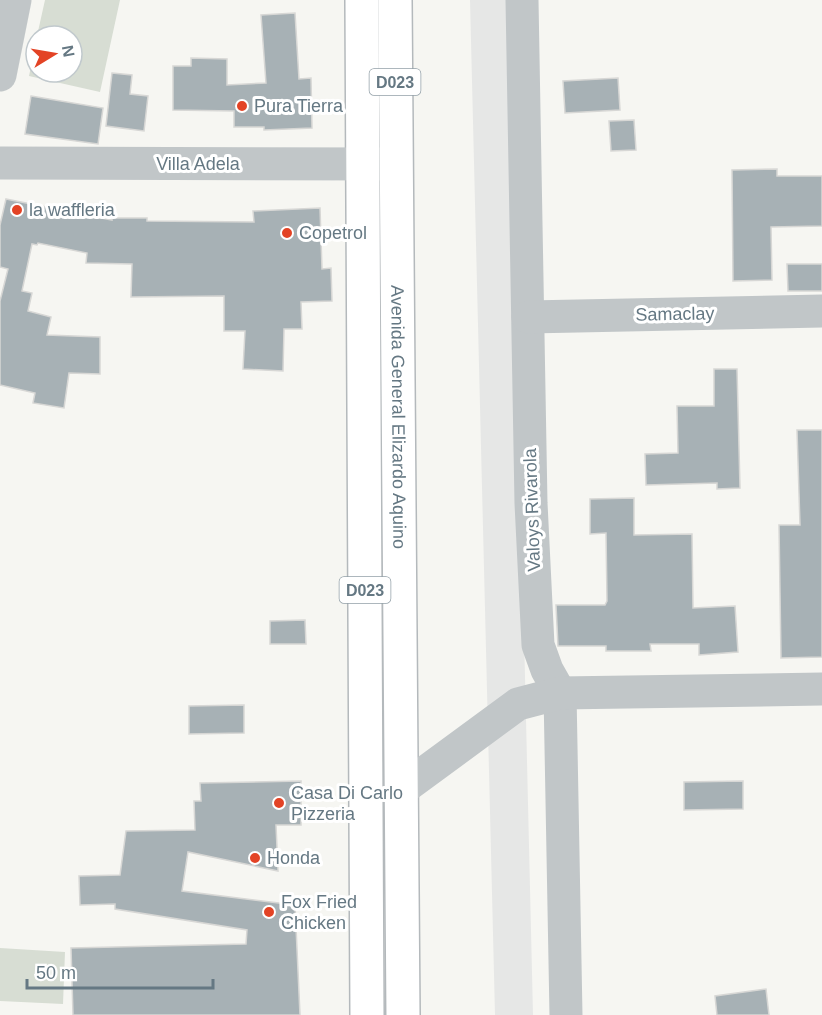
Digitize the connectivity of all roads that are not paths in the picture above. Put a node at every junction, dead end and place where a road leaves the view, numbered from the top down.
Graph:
1 (15, 0) edge
2 (362, 0) edge
3 (395, 0) edge
4 (522, 0) edge
5 (0, 75) edge
6 (0, 163) edge
7 (396, 163) junction
8 (363, 165) junction
9 (822, 311) edge
10 (528, 317) junction
11 (822, 689) edge
12 (560, 693) junction
13 (401, 790) junction
14 (367, 1015) edge
15 (403, 1015) edge
16 (566, 1015) edge

1 - 5 street
2 - 8 main road, Avenida General Elizardo Aquino / D023
3 - 7 main road, Avenida General Elizardo Aquino / D023
4 - 10 street, Valoys Rivarola
6 - 8 street, Villa Adela
7 - 8 street, Villa Adela
7 - 13 main road, Avenida General Elizardo Aquino / D023
8 - 14 main road, Avenida General Elizardo Aquino / D023
9 - 10 street, Samaclay
10 - 12 street, Valoys Rivarola
11 - 12 street
12 - 13 street
12 - 16 street, Valoys Rivarola
13 - 15 main road, Avenida General Elizardo Aquino / D023

